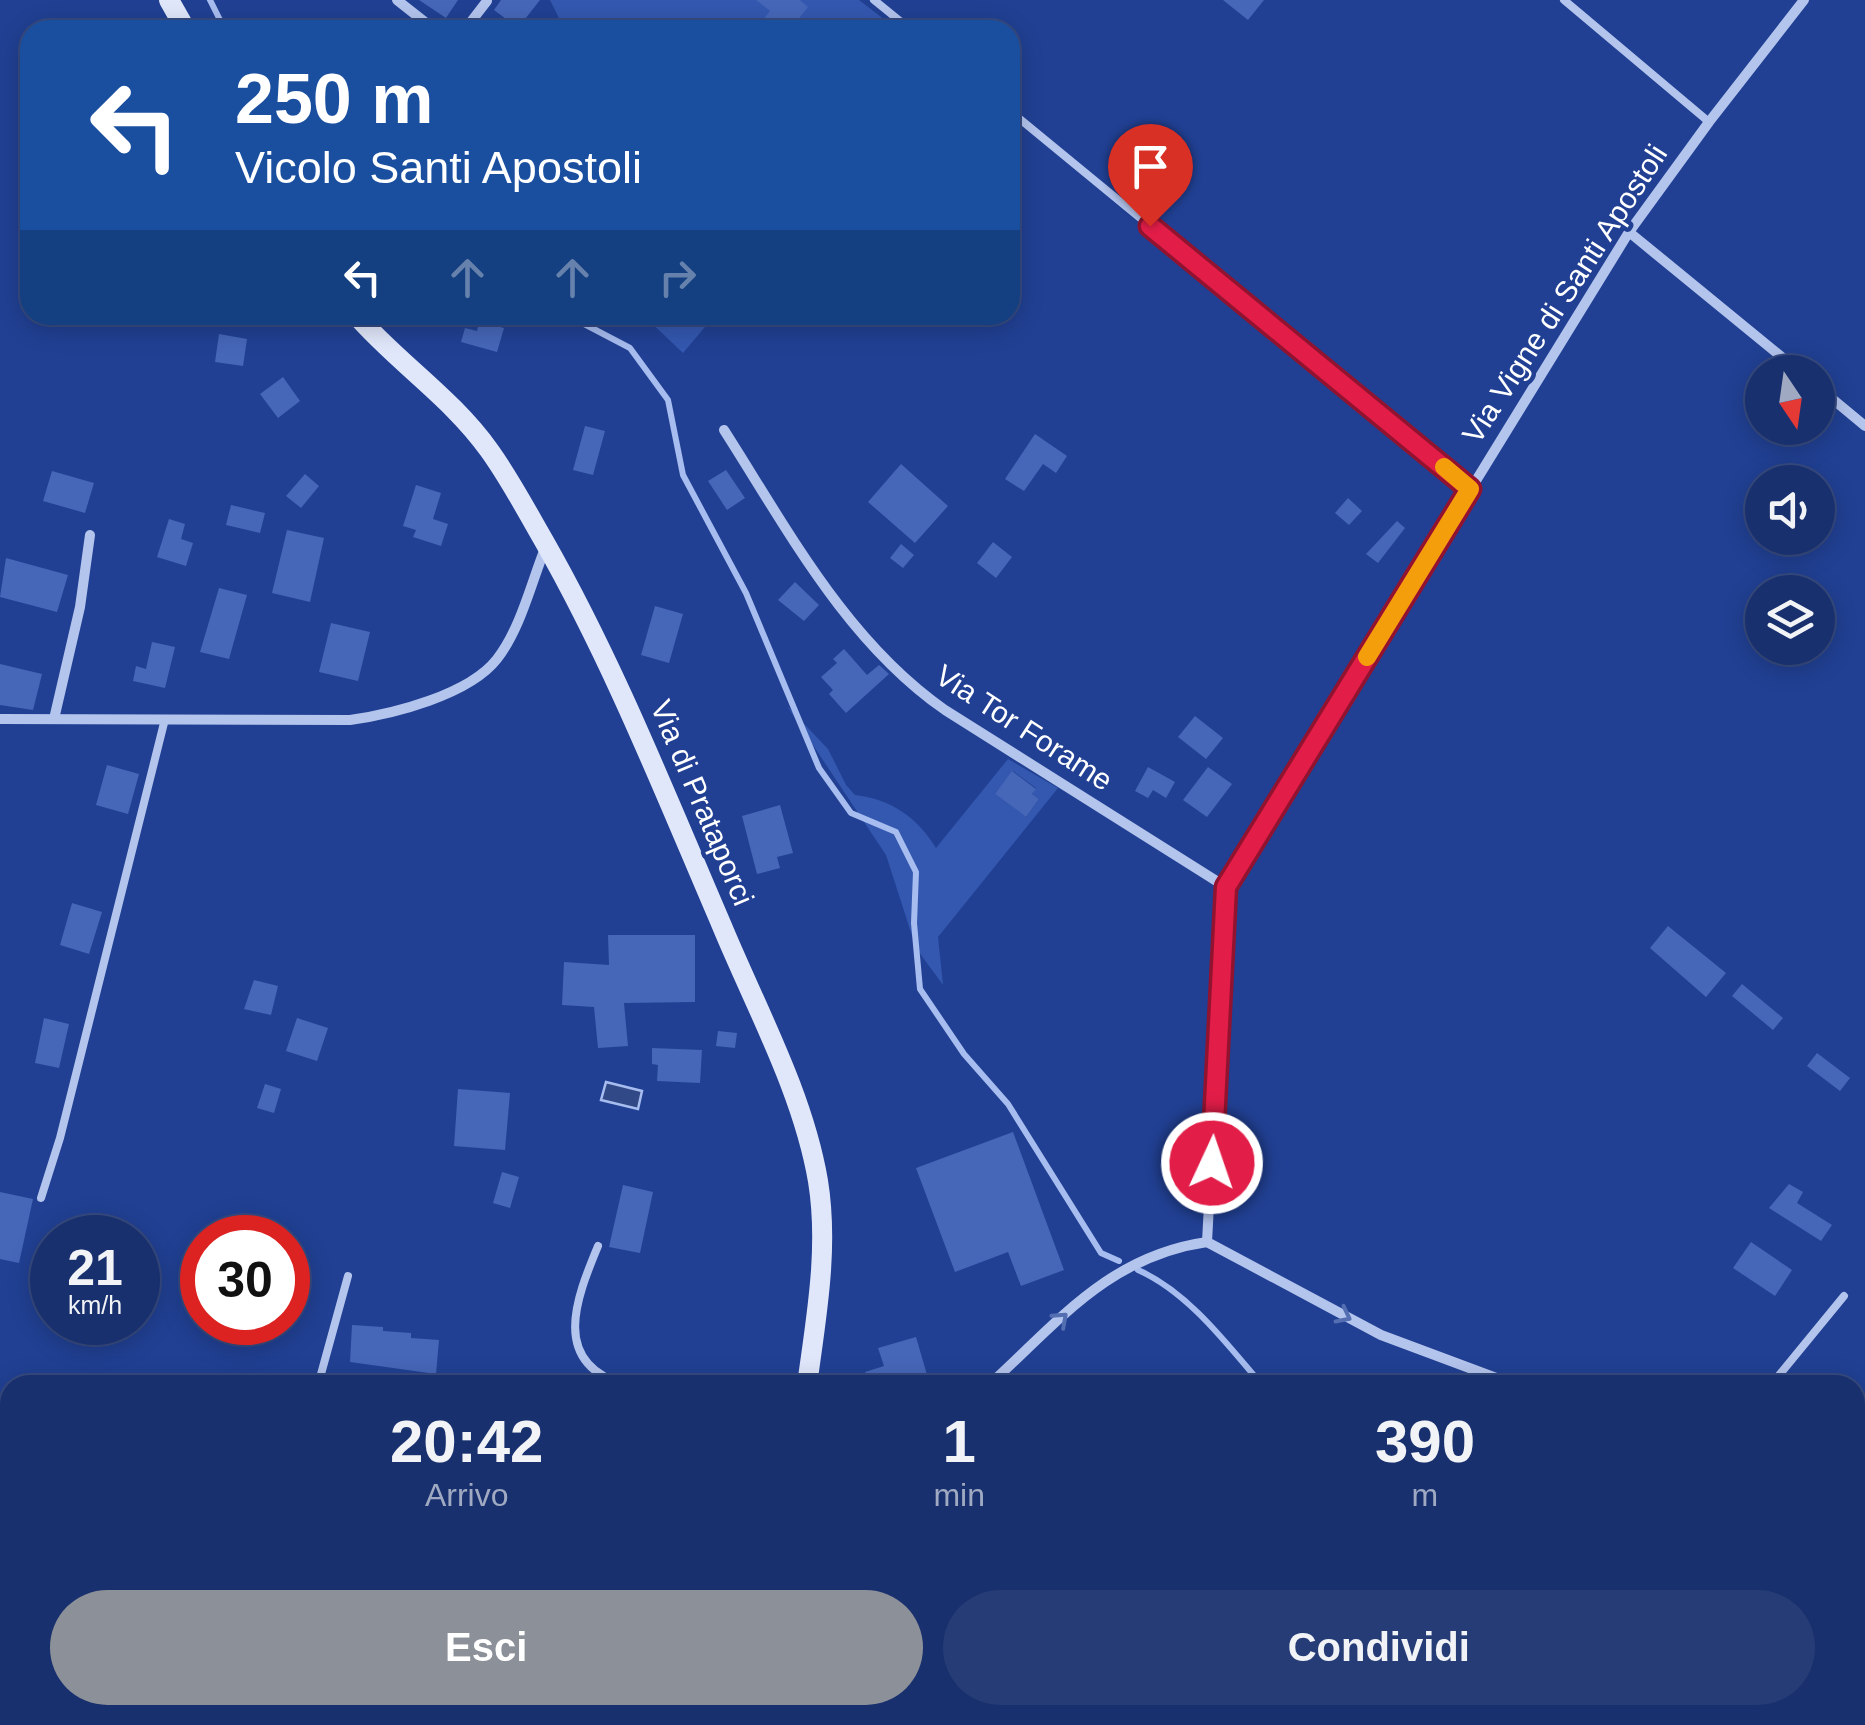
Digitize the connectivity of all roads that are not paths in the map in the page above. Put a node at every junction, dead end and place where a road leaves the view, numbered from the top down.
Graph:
1 (398, 0) edge
2 (874, 0) edge
3 (1564, 0) edge
4 (1804, 0) edge
5 (423, 20) edge
6 (899, 20) edge
7 (1020, 119) edge
8 (1708, 122) junction
9 (1629, 232) junction
10 (366, 325) edge
11 (1779, 355) edge
12 (1835, 401) edge
13 (1865, 426) edge
14 (724, 430) dead end
15 (1470, 489) junction
16 (90, 535) dead end
17 (546, 546) junction
18 (54, 718) junction
19 (165, 718) junction
20 (0, 720) edge
21 (1226, 887) junction
22 (41, 1198) dead end
23 (1207, 1242) junction
24 (598, 1246) dead end
25 (348, 1276) dead end
26 (1844, 1296) dead end
27 (321, 1375) edge
28 (603, 1375) edge
29 (808, 1375) edge
30 (1000, 1375) edge
31 (1488, 1375) edge
32 (1779, 1375) edge

1 - 5 street
2 - 6 lane
3 - 8 lane
4 - 8 street, Via Vigne di Santi Apostoli
7 - 15 lane
8 - 9 street, Via Vigne di Santi Apostoli
9 - 11 street
9 - 15 street, Via Vigne di Santi Apostoli
10 - 17 street, Via di Prataporci
12 - 13 street
14 - 21 street, Via Tor Forame
15 - 21 street, Via Vigne di Santi Apostoli
16 - 18 street
17 - 19 street
17 - 29 street, Via di Prataporci
18 - 19 street
18 - 20 street
19 - 22 lane
21 - 23 street, Via Vigne di Santi Apostoli
30 -> 23 street
23 -> 31 street
24 - 28 lane
25 - 27 lane
26 - 32 lane

